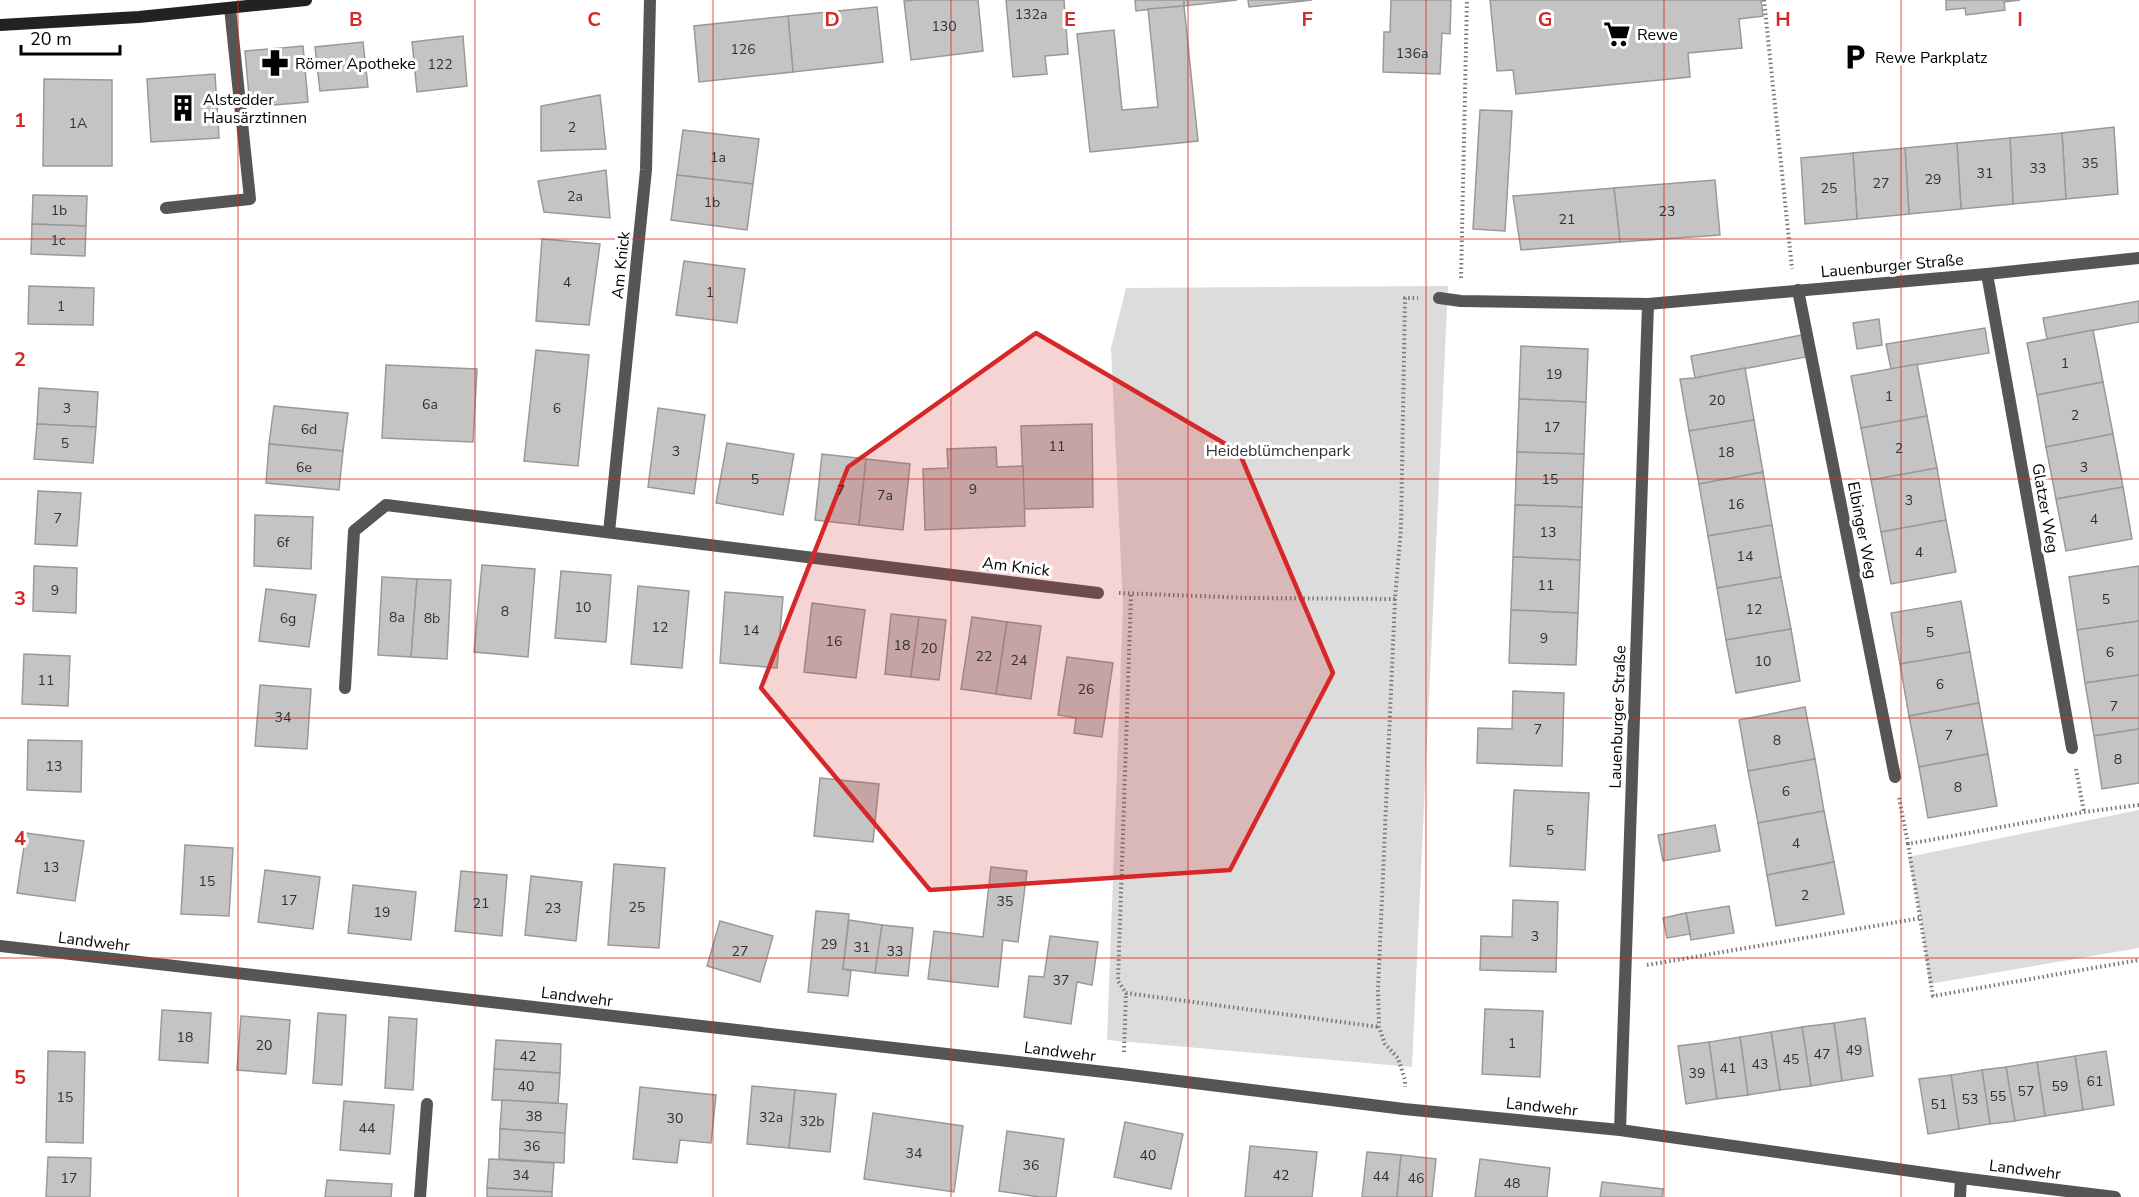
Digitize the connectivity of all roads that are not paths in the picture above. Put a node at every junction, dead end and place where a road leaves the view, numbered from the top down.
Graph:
1 (306, 0) edge
2 (650, 0) edge
3 (231, 8) junction
4 (0, 25) edge
5 (166, 208) dead end
6 (2139, 258) edge
7 (1987, 274) junction
8 (1798, 290) junction
9 (1439, 298) road end
10 (1648, 304) junction
11 (609, 532) junction
12 (1098, 593) road end
13 (345, 688) dead end
14 (2072, 748) road end
15 (1895, 777) road end
16 (0, 946) edge
17 (427, 1104) dead end
18 (1620, 1130) junction
19 (1961, 1178) junction
20 (420, 1197) edge
21 (1960, 1197) edge
22 (2115, 1197) edge

1 - 3 street
2 - 11 street, Am Knick
3 - 4 street
3 - 5 street
6 - 7 street, Lauenburger Straße
7 - 8 street, Lauenburger Straße
7 - 14 street, Glatzer Weg
8 - 10 street, Lauenburger Straße
8 - 15 street, Elbinger Weg
9 - 10 street, Lauenburger Straße
10 - 18 street, Lauenburger Straße
11 - 12 street, Am Knick
11 - 13 street, Am Knick
16 - 18 street, Landwehr
17 - 20 street
18 - 19 street, Landwehr
19 - 21 street
19 - 22 street, Landwehr

